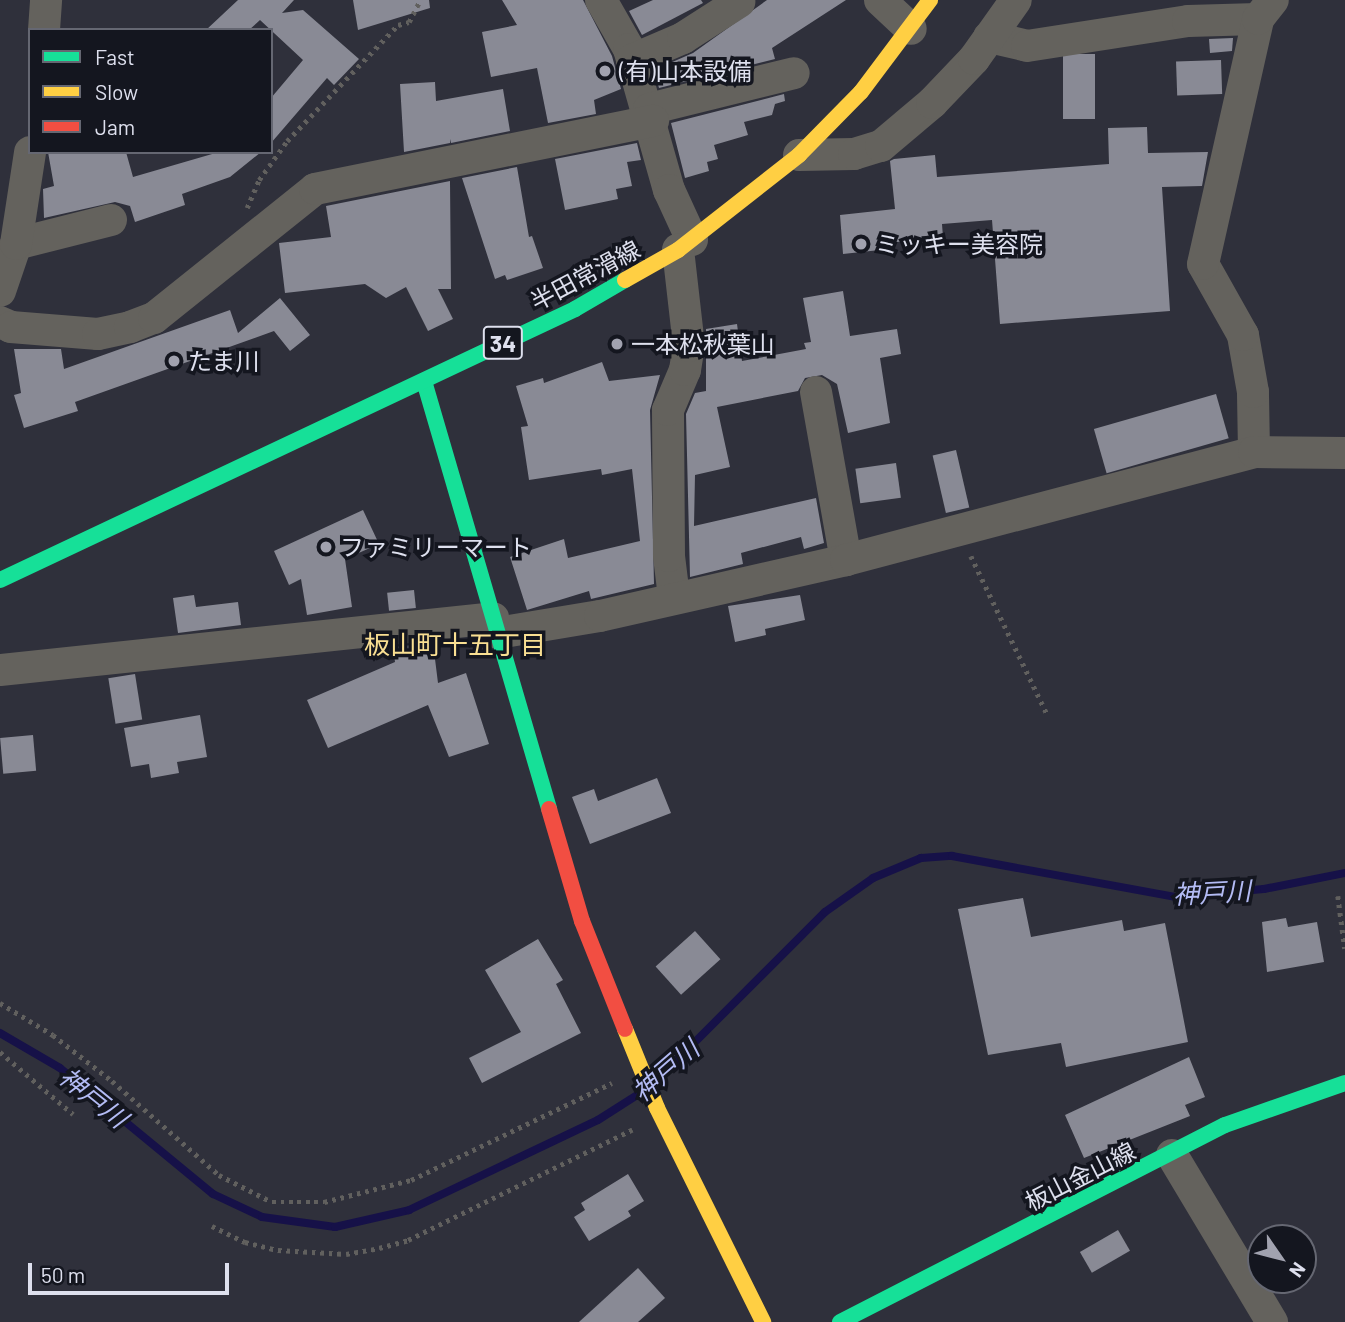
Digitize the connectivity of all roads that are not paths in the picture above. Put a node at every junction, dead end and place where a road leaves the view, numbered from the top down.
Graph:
1 (46, 0) edge
2 (601, 0) edge
3 (880, 0) edge
4 (930, 0) edge
5 (1016, 0) edge
6 (738, 2) dead end
7 (1265, 9) edge
8 (44, 28) edge
9 (911, 29) junction
10 (989, 37) junction
11 (632, 60) junction
12 (794, 73) dead end
13 (651, 115) junction
14 (30, 154) edge
15 (799, 155) junction
16 (111, 220) dead end
17 (16, 244) junction
18 (685, 245) junction
19 (0, 291) edge
20 (0, 322) edge
21 (424, 381) junction
22 (816, 392) dead end
23 (1254, 453) junction
24 (1345, 453) edge
25 (846, 560) junction
26 (0, 580) edge
27 (674, 597) junction
28 (496, 626) junction
29 (0, 670) edge
30 (1345, 1083) edge
31 (1172, 1155) junction
32 (763, 1322) edge
33 (840, 1322) edge
34 (1272, 1322) edge

1 - 8 street
2 - 11 street
3 - 9 street
4 - 9 main road, 半田常滑線 / 34
5 - 10 street
6 - 11 street
7 - 10 street
7 - 23 street
9 - 15 main road, 半田常滑線 / 34
10 - 15 street
11 - 13 street
12 - 13 street
13 - 18 street
13 - 20 street
14 - 17 street
15 - 18 main road, 半田常滑線 / 34
16 - 17 street
17 - 19 street
18 - 21 main road, 半田常滑線 / 34
18 - 27 street
21 - 26 main road, 半田常滑線 / 34
21 - 28 main road
22 - 25 street
23 - 24 street
23 - 25 street
25 - 27 street
27 - 28 street
28 - 29 street
28 - 32 main road
30 - 31 main road, 板山金山線
31 - 33 main road, 板山金山線
31 - 34 street

